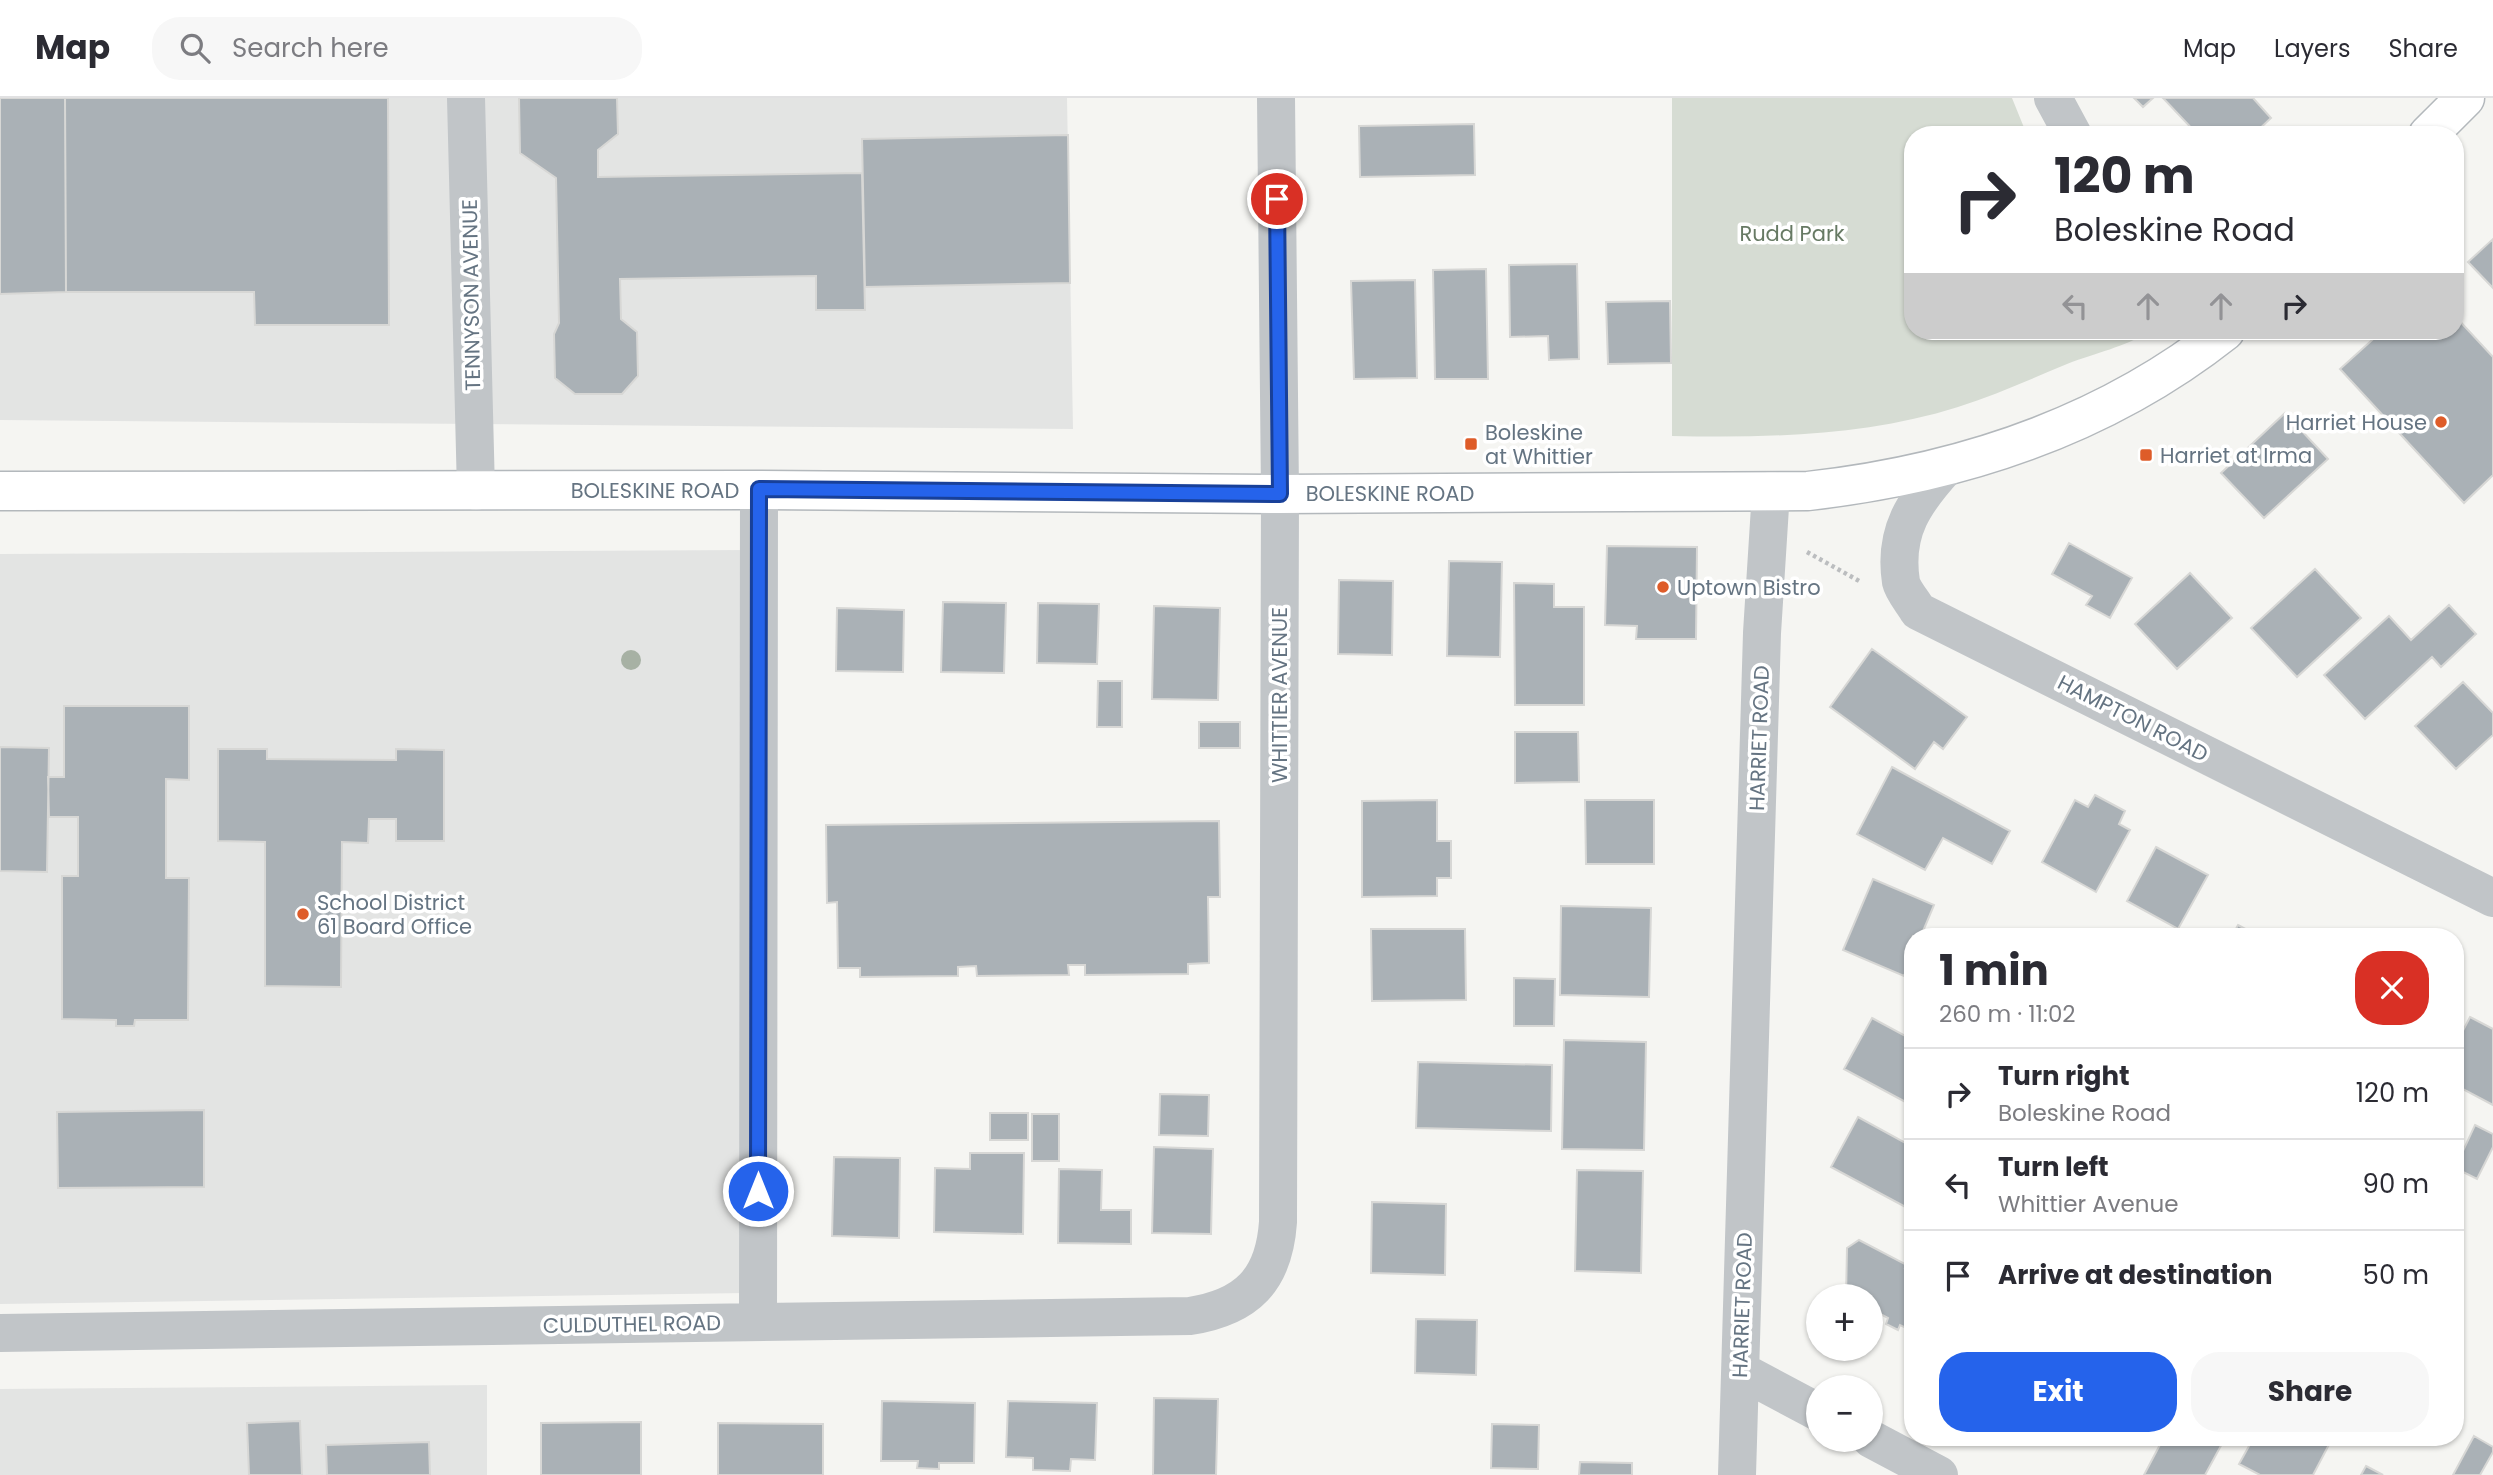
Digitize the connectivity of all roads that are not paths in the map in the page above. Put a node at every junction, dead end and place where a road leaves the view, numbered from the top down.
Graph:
1 (466, 98) edge
2 (1276, 98) edge
3 (2053, 98) edge
4 (2465, 98) edge
5 (2068, 126) edge
6 (2437, 126) edge
7 (2212, 340) edge
8 (1946, 467) junction
9 (759, 489) junction
10 (0, 491) edge
11 (476, 491) junction
12 (1771, 491) junction
13 (1280, 494) junction
14 (2493, 898) edge
15 (1256, 1288) joint
16 (758, 1322) junction
17 (0, 1333) edge
18 (1741, 1371) junction
19 (1806, 1406) edge
20 (1883, 1445) edge
21 (1737, 1475) edge
22 (1939, 1475) edge

1 - 11 street, TENNYSON AVENUE
2 - 13 street, WHITTIER AVENUE
3 - 5 street
4 - 6 main road
7 - 8 main road
8 - 12 main road
8 - 14 street, HAMPTON ROAD
9 - 11 main road, BOLESKINE ROAD
9 - 13 main road, BOLESKINE ROAD
9 - 16 street
10 - 11 main road, BOLESKINE ROAD
12 - 13 main road, BOLESKINE ROAD
12 - 18 street, HARRIET ROAD
13 - 15 street, WHITTIER AVENUE
15 - 16 street, CULDUTHEL ROAD
16 - 17 street, CULDUTHEL ROAD
18 - 19 street
18 - 21 street, HARRIET ROAD
20 - 22 street

